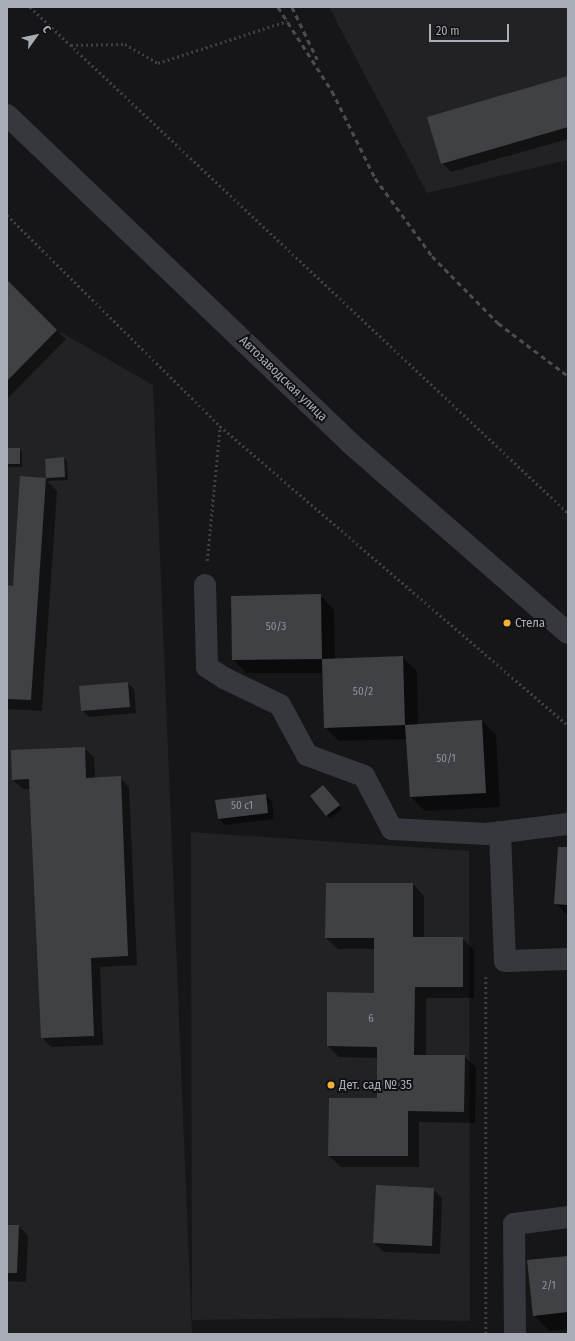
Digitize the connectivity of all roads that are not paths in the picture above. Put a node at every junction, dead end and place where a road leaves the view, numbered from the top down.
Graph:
1 (7, 116) edge
2 (205, 585) road end
3 (568, 633) edge
4 (568, 824) edge
5 (500, 832) junction
6 (568, 959) edge
7 (568, 1217) edge
8 (515, 1334) edge

1 - 3 street, Автозаводская улица
2 - 5 street
4 - 5 street
5 - 6 street
7 - 8 street

